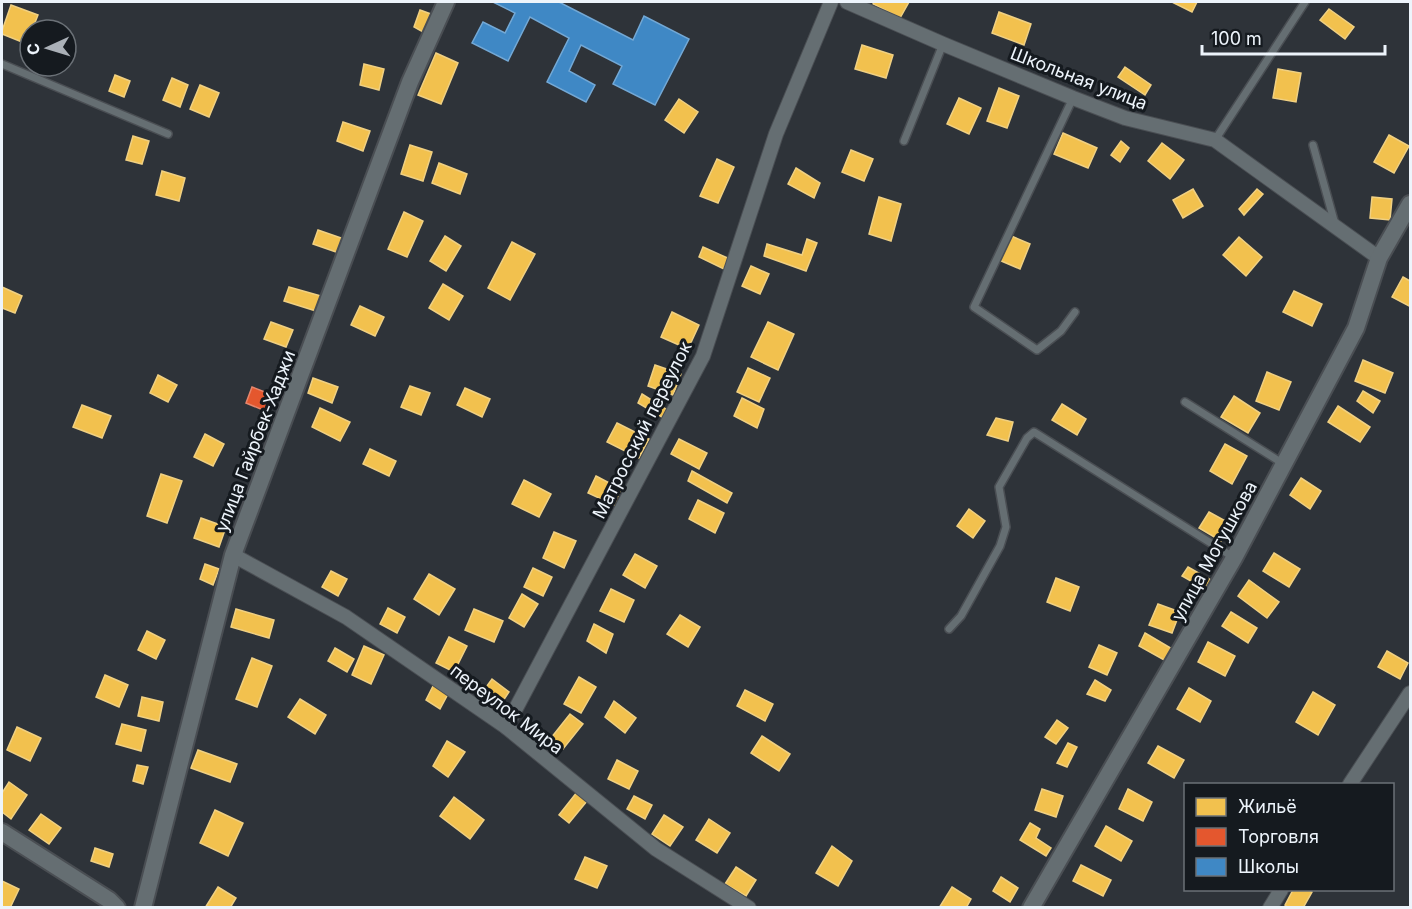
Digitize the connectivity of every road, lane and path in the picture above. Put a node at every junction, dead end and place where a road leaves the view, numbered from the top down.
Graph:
1 (446, 2) edge
2 (831, 2) edge
3 (847, 2) edge
4 (1305, 2) edge
5 (943, 44) junction
6 (2, 64) edge
7 (1073, 98) junction
8 (168, 134) dead end
9 (1215, 140) junction
10 (904, 141) dead end
11 (1313, 145) dead end
12 (1410, 204) edge
13 (1335, 226) junction
14 (1379, 258) junction
15 (1075, 312) dead end
16 (1185, 402) dead end
17 (1284, 465) junction
18 (233, 555) junction
19 (1234, 558) junction
20 (949, 629) dead end
21 (1410, 693) edge
22 (506, 727) junction
23 (1351, 783) edge
24 (2, 832) edge
25 (1280, 891) edge
26 (117, 908) edge
27 (143, 908) edge
28 (749, 908) edge
29 (1031, 908) edge
30 (1270, 908) edge

1 - 18 street, улица Гайрбек-Хаджи
2 - 22 street, Матросский переулок
3 - 5 street, Школьная улица
4 - 9 lane
5 - 7 street, Школьная улица
5 - 10 lane
6 - 8 lane
7 - 9 street, Школьная улица
7 - 15 lane
9 - 13 street, Школьная улица
11 - 13 lane
12 - 14 street, улица Могушкова
13 - 14 street, Школьная улица
14 - 17 street, улица Могушкова
16 - 17 lane
17 - 19 street, улица Могушкова
18 - 22 street, переулок Мира
18 - 27 street, улица Гайрбек-Хаджи
19 - 20 lane
19 - 29 street, улица Могушкова
21 - 23 street
22 - 28 street, переулок Мира
24 - 26 street
25 - 30 street

